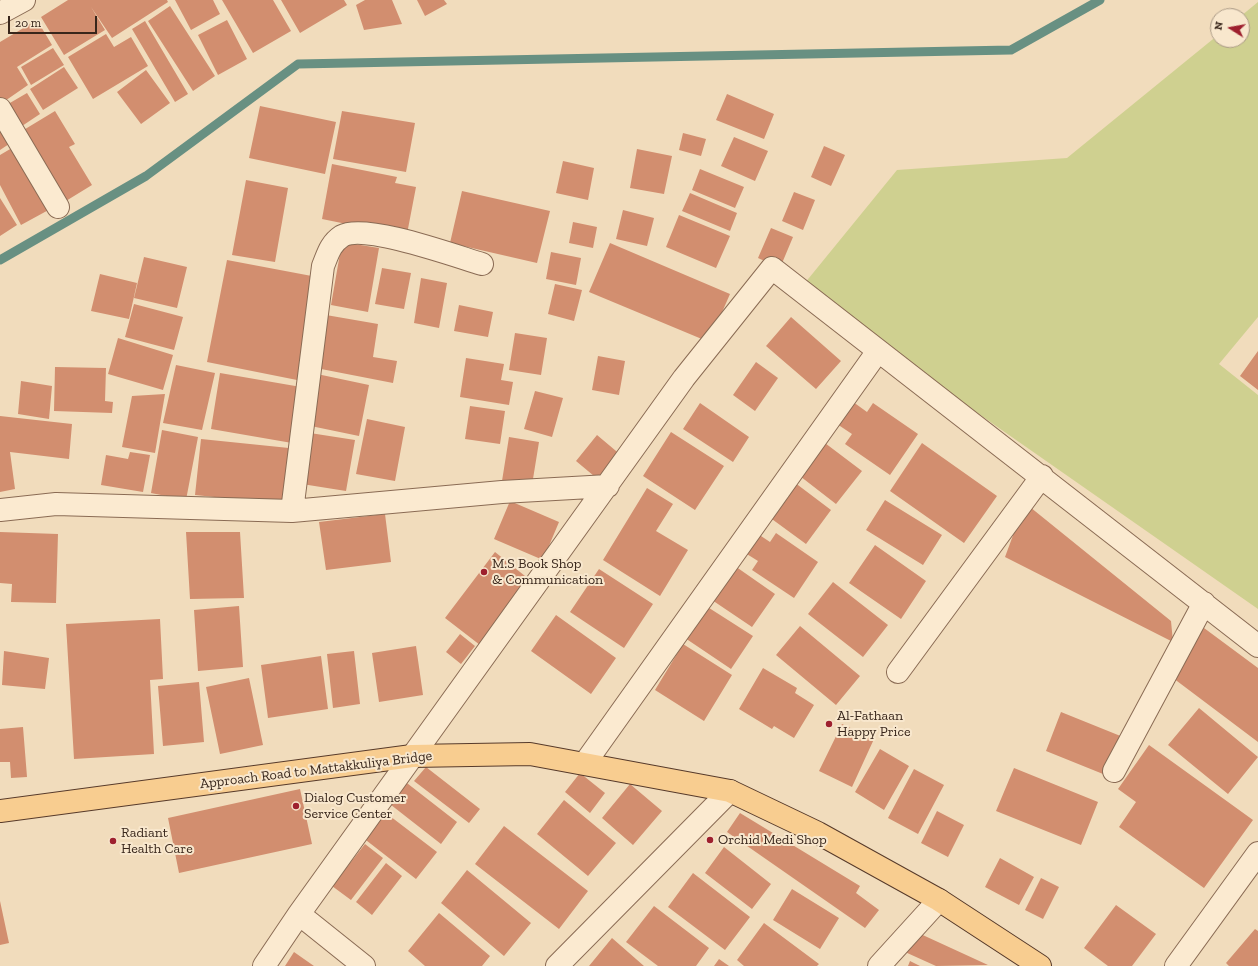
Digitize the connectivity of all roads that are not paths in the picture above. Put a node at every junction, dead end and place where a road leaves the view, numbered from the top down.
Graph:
1 (24, 0) edge
2 (0, 12) edge
3 (0, 109) edge
4 (58, 207) dead end
5 (482, 264) dead end
6 (878, 351) junction
7 (1042, 476) junction
8 (608, 486) junction
9 (0, 510) edge
10 (292, 511) junction
11 (1204, 603) junction
12 (1258, 646) edge
13 (898, 672) dead end
14 (412, 756) junction
15 (585, 763) junction
16 (1114, 771) dead end
17 (730, 791) junction
18 (0, 811) edge
19 (1258, 853) edge
20 (939, 900) junction
21 (299, 914) junction
22 (264, 966) edge
23 (364, 966) edge
24 (557, 966) edge
25 (879, 966) edge
26 (1040, 966) edge
27 (1176, 966) edge

1 - 2 street
3 - 4 street
5 - 10 street
6 - 7 street
6 - 8 street
6 - 15 street
7 - 11 street
7 - 13 street
8 - 10 street
8 - 14 street
9 - 10 street
11 - 12 street
11 - 16 street
14 - 15 main road, Approach Road to Mattakkuliya Bridge
14 - 18 main road, Approach Road to Mattakkuliya Bridge
14 - 21 street
15 - 17 main road, Approach Road to Mattakkuliya Bridge
17 - 20 main road, Approach Road to Mattakkuliya Bridge
17 - 24 street
19 - 27 street
20 - 25 street
20 - 26 main road, Approach Road to Mattakkuliya Bridge
21 - 22 street
21 - 23 street

